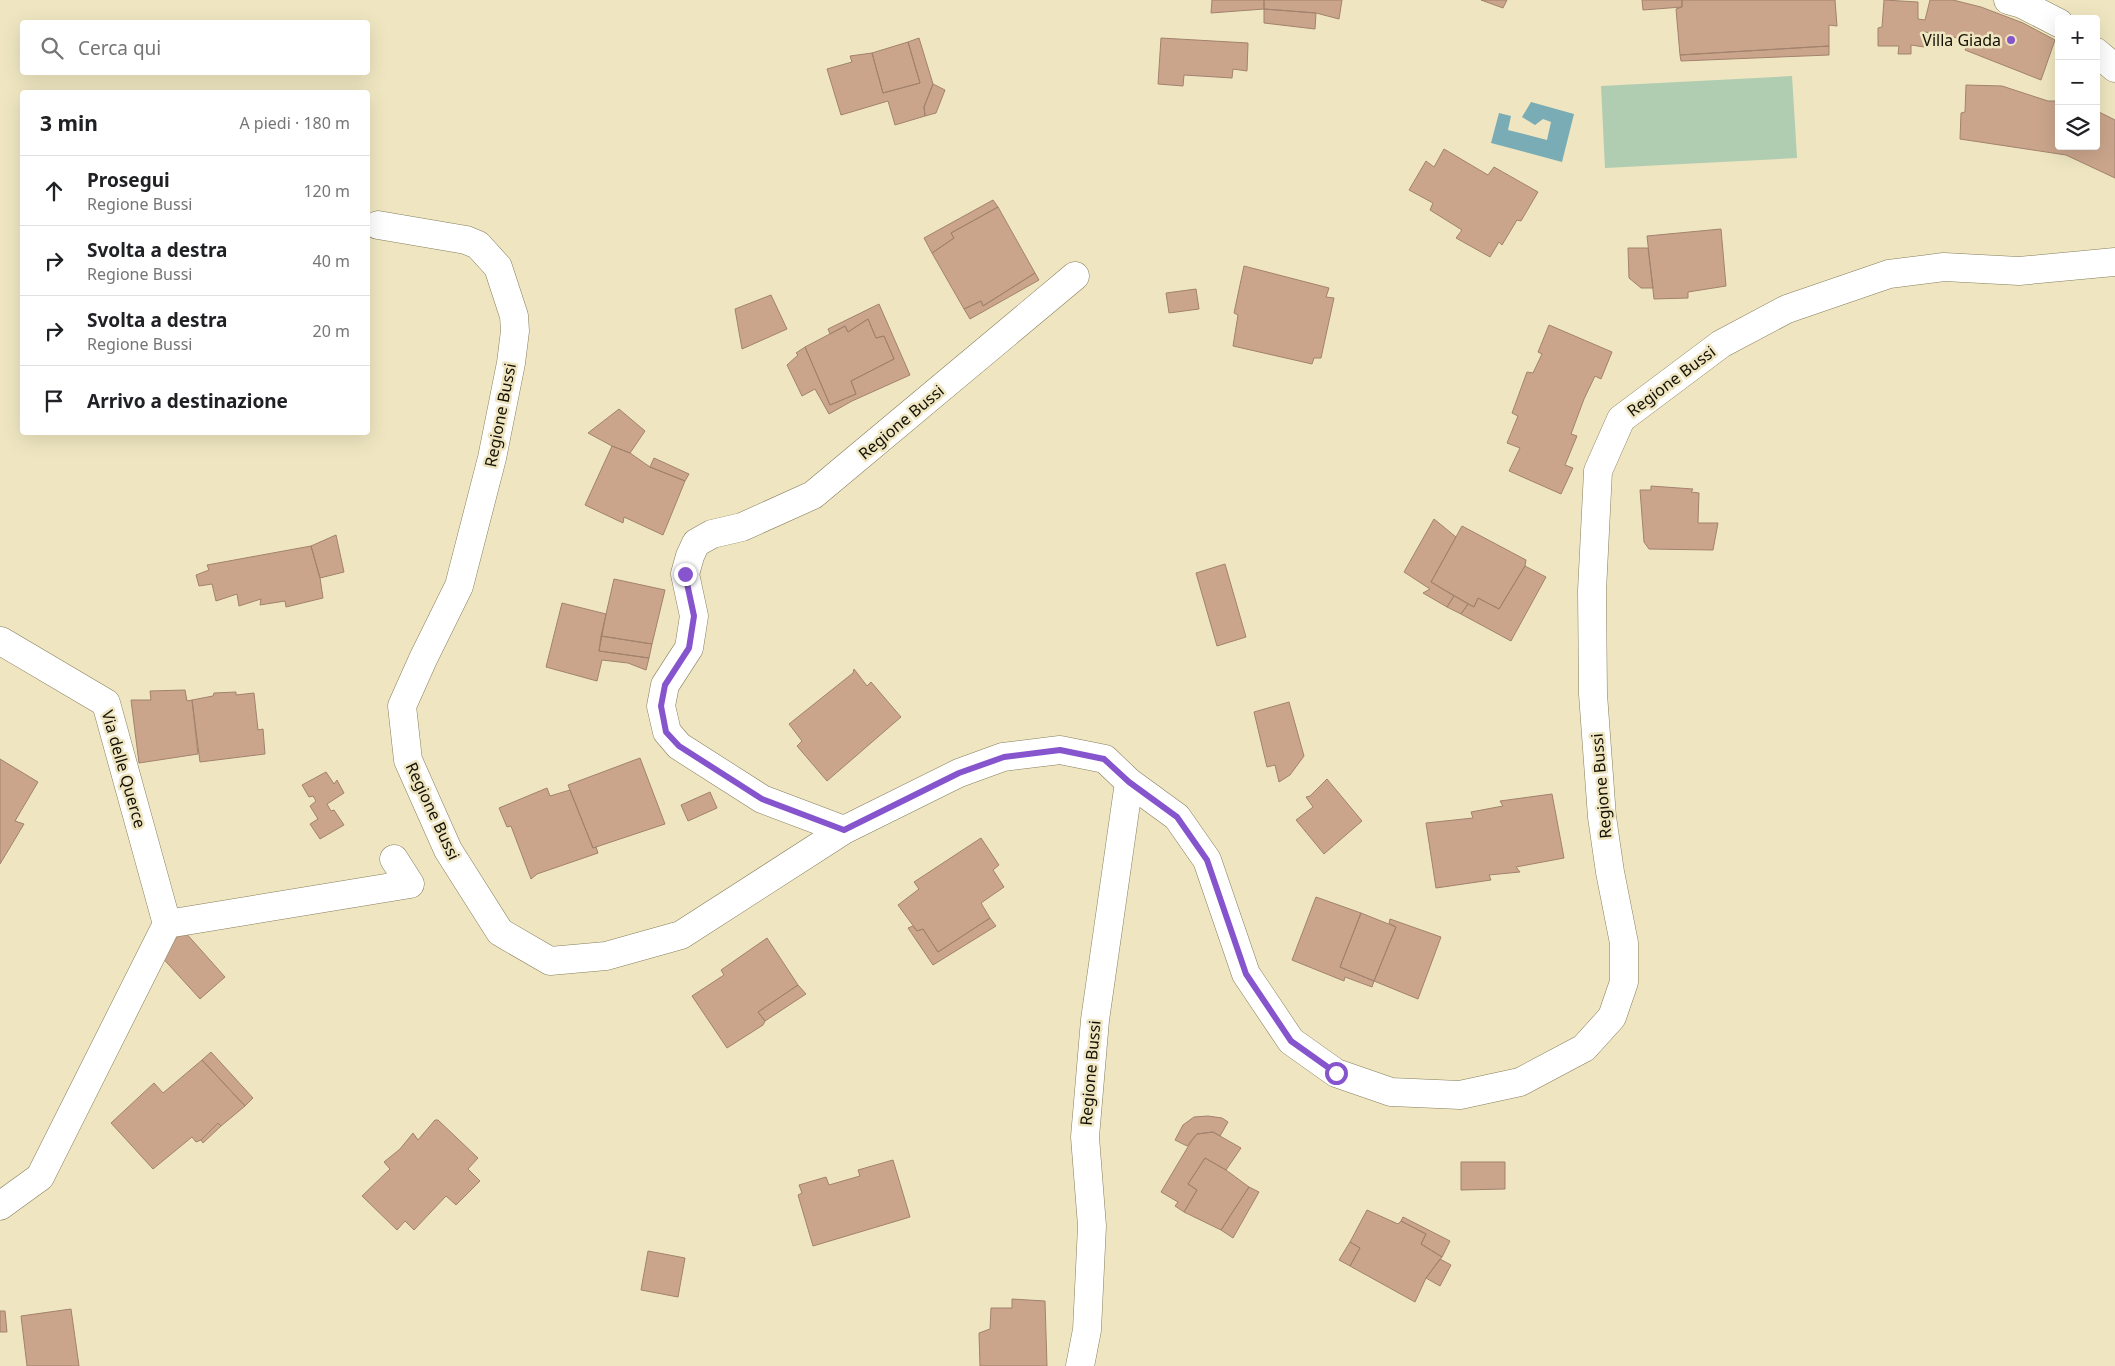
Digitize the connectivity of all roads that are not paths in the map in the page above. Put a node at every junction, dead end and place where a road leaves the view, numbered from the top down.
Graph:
1 (2008, 0) edge
2 (2055, 21) edge
3 (2100, 55) edge
4 (2115, 68) edge
5 (378, 225) dead end
6 (2115, 262) edge
7 (1075, 276) dead end
8 (0, 642) edge
9 (1129, 782) junction
10 (844, 830) junction
11 (394, 859) dead end
12 (167, 924) junction
13 (0, 1206) edge
14 (1080, 1366) edge

1 - 2 street
3 - 4 street
5 - 10 street, Regione Bussi
6 - 9 street, Regione Bussi
7 - 10 street, Regione Bussi
8 - 12 street, Via delle Querce
9 - 10 street, Regione Bussi
9 - 14 street, Regione Bussi
11 - 12 street
12 - 13 street

